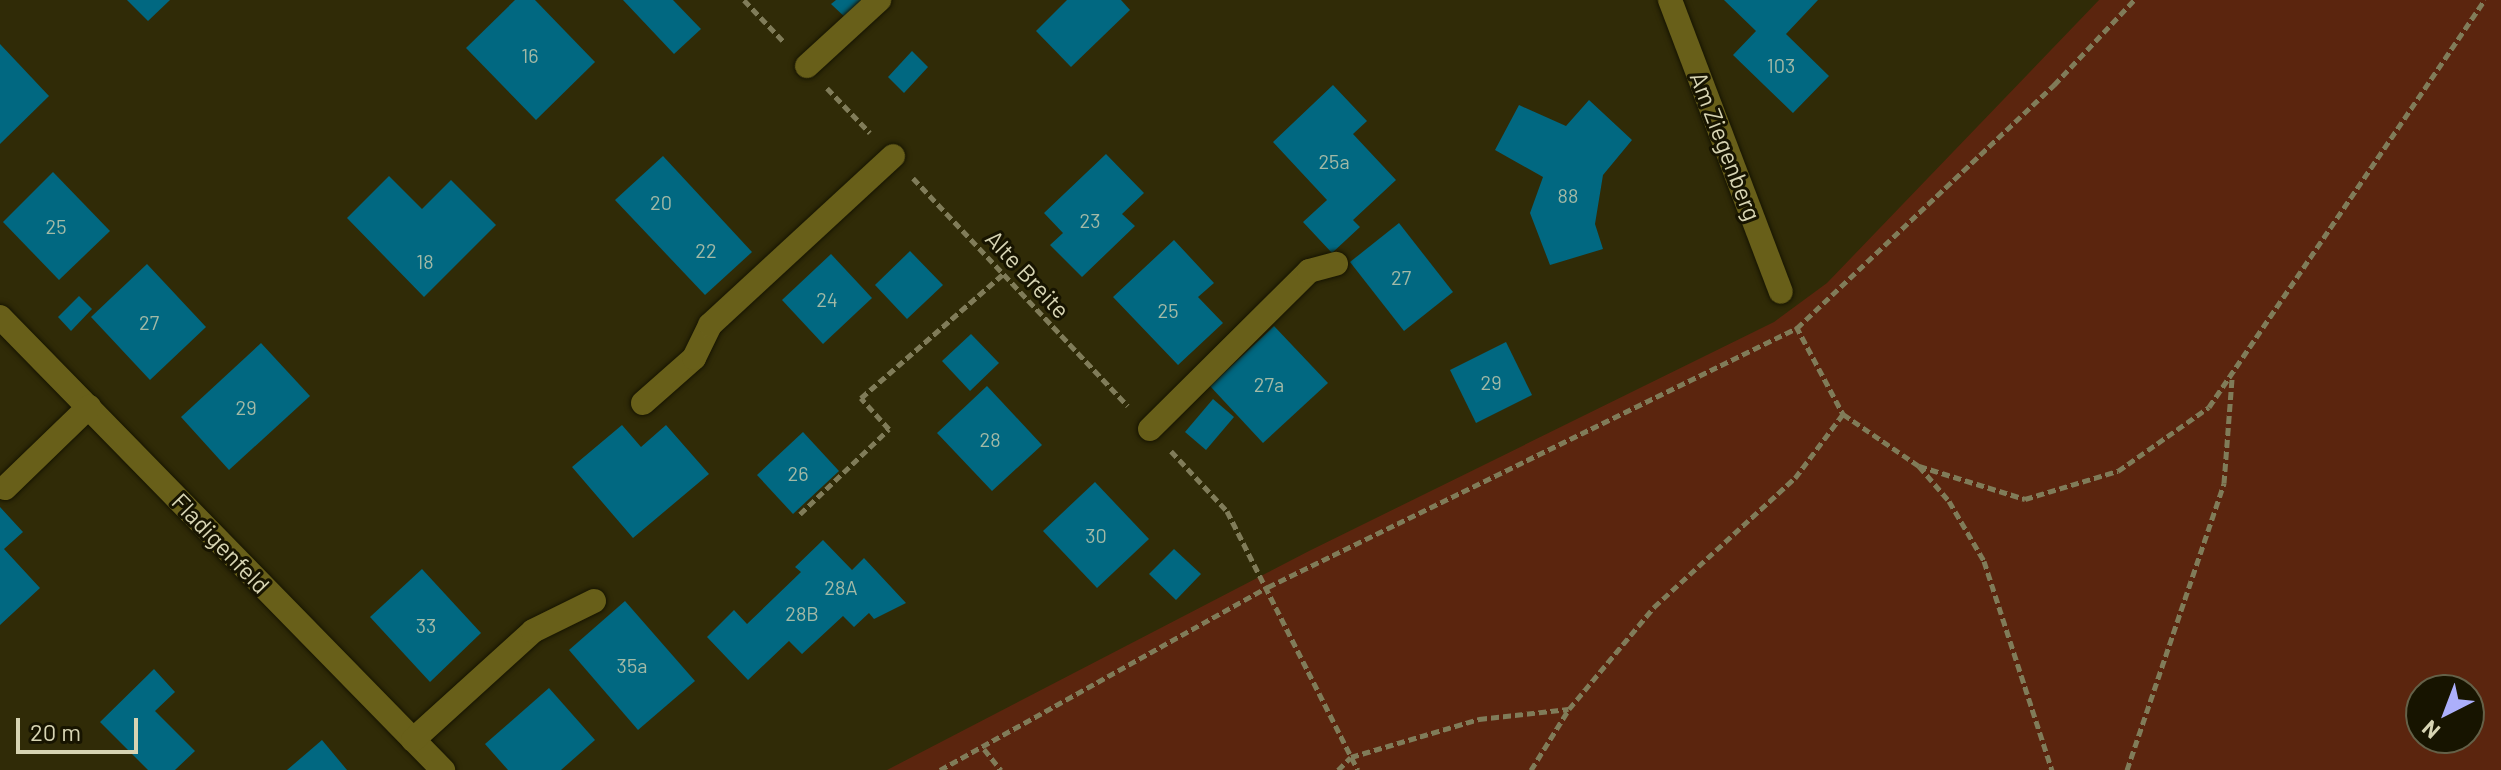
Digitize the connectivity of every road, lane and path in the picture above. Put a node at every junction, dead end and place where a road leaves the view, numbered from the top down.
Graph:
1 (744, 0) edge
2 (879, 0) edge
3 (1670, 0) edge
4 (2134, 0) edge
5 (2485, 0) edge
6 (807, 66) junction
7 (893, 156) junction
8 (1336, 264) dead end
9 (1003, 274) junction
10 (1781, 292) dead end
11 (0, 317) edge
12 (1797, 328) junction
13 (2232, 376) junction
14 (643, 403) dead end
15 (89, 407) junction
16 (1843, 414) junction
17 (1150, 429) junction
18 (1919, 466) junction
19 (5, 488) dead end
20 (800, 514) dead end
21 (1268, 587) junction
22 (594, 601) dead end
23 (1569, 709) junction
24 (413, 740) junction
25 (984, 749) junction
26 (1351, 757) junction
27 (443, 770) edge
28 (940, 770) edge
29 (1001, 770) edge
30 (1338, 770) edge
31 (1358, 770) edge
32 (1531, 770) edge
33 (2052, 770) edge
34 (2127, 770) edge

1 - 6 path, Alte Breite
2 - 6 street
3 - 10 street, Am Ziegenberg
4 - 12 path
5 - 13 path
6 - 7 path, Alte Breite
7 - 9 path, Alte Breite
7 - 14 street
8 - 17 street
9 - 17 path, Alte Breite
9 - 20 path
11 - 15 street, Fladigenfeld
12 - 16 path
12 - 21 path
13 - 18 path
13 - 34 path
15 - 19 street
15 - 24 street, Fladigenfeld
16 - 18 path
16 - 23 path
17 - 21 path, Alte Breite
18 - 33 path
21 - 25 path
21 - 26 path, Alte Breite
22 - 24 street
23 - 26 path
23 - 32 path
24 - 27 street, Fladigenfeld
25 - 28 path
25 - 29 path
26 - 30 path
26 - 31 path, Alte Breite

